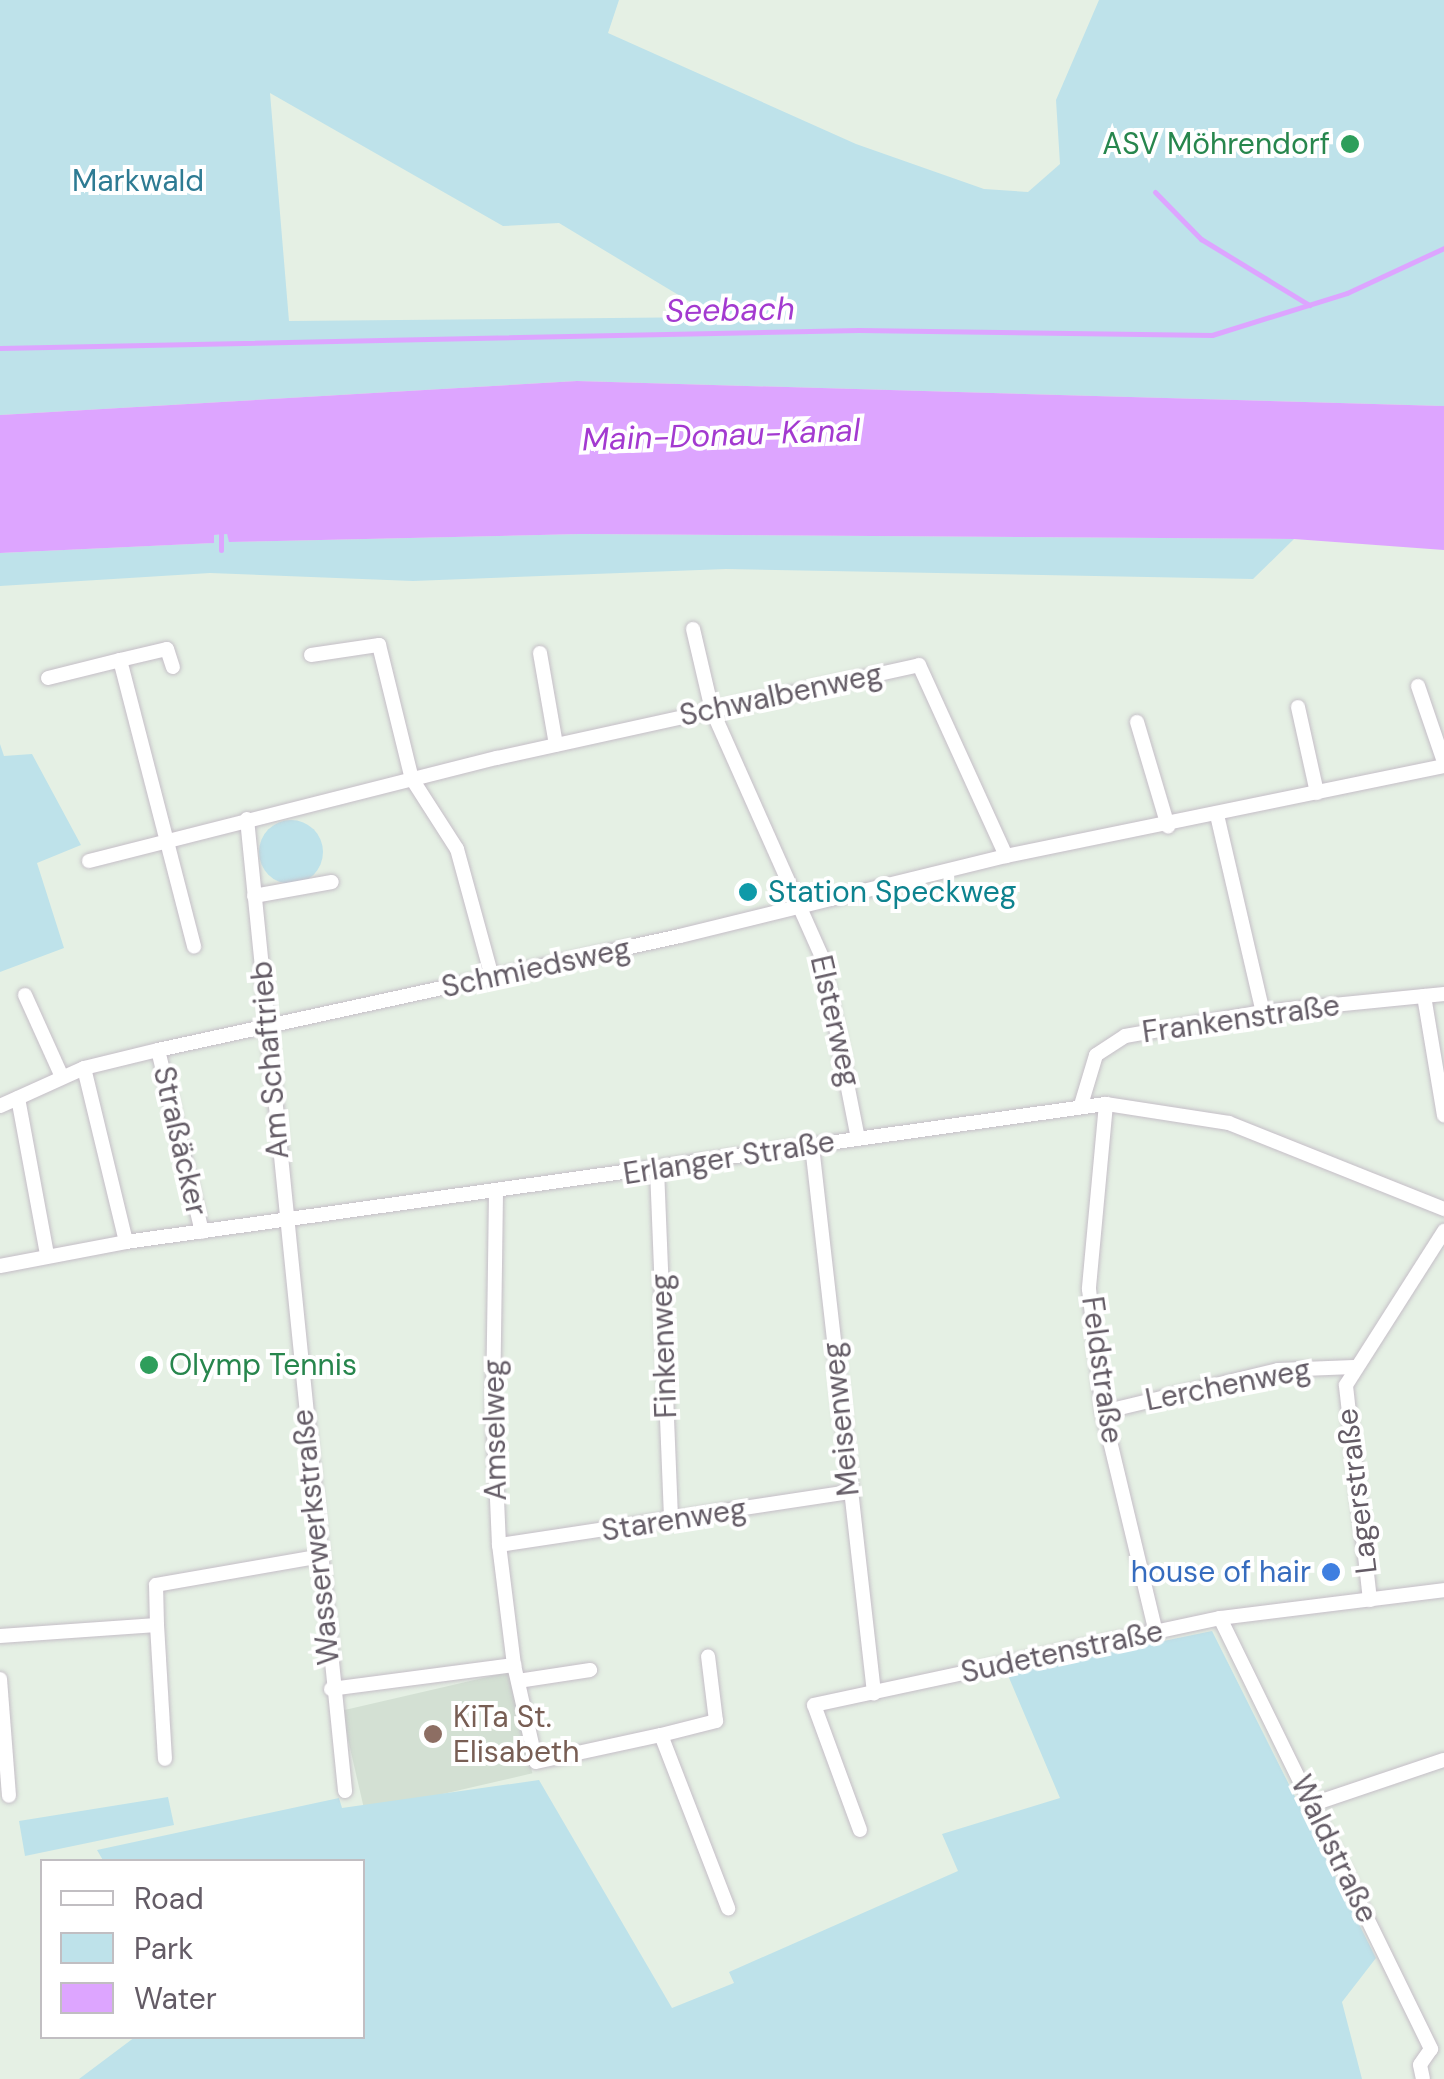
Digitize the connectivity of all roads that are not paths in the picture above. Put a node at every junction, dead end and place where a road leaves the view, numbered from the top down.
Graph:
1 (693, 629) dead end
2 (540, 653) dead end
3 (311, 656) dead end
4 (120, 660) junction
5 (173, 667) dead end
6 (48, 678) dead end
7 (1418, 686) dead end
8 (1298, 707) dead end
9 (712, 710) junction
10 (1137, 722) dead end
11 (556, 746) junction
12 (1444, 764) edge
13 (412, 779) junction
14 (1317, 793) junction
15 (1217, 815) junction
16 (247, 819) junction
17 (1168, 826) junction
18 (165, 838) junction
19 (1006, 856) junction
20 (89, 861) dead end
21 (332, 882) dead end
22 (254, 896) junction
23 (801, 904) junction
24 (194, 947) dead end
25 (492, 978) junction
26 (25, 994) dead end
27 (1444, 994) edge
28 (1424, 996) junction
29 (1263, 1012) junction
30 (269, 1026) junction
31 (158, 1050) junction
32 (84, 1068) junction
33 (62, 1077) junction
34 (18, 1098) junction
35 (1106, 1104) junction
36 (1081, 1105) junction
37 (0, 1106) edge
38 (1444, 1115) edge
39 (858, 1138) junction
40 (812, 1146) junction
41 (657, 1169) junction
42 (496, 1194) junction
43 (1444, 1210) edge
44 (284, 1224) junction
45 (1444, 1231) edge
46 (202, 1232) junction
47 (126, 1242) junction
48 (47, 1254) junction
49 (0, 1266) edge
50 (1354, 1367) junction
51 (1103, 1412) junction
52 (849, 1492) junction
53 (671, 1522) junction
54 (499, 1545) junction
55 (316, 1557) junction
56 (1444, 1590) edge
57 (1370, 1600) junction
58 (1220, 1618) junction
59 (157, 1625) junction
60 (1156, 1632) junction
61 (0, 1636) edge
62 (708, 1656) dead end
63 (514, 1666) junction
64 (590, 1670) dead end
65 (0, 1679) edge
66 (518, 1682) junction
67 (331, 1688) junction
68 (874, 1693) junction
69 (661, 1735) junction
70 (165, 1759) dead end
71 (1444, 1760) edge
72 (344, 1791) dead end
73 (10, 1796) dead end
74 (1313, 1804) junction
75 (860, 1830) dead end
76 (728, 1908) dead end
77 (1444, 2036) edge
78 (1431, 2049) junction
79 (1423, 2079) edge

1 - 9 street, Elsterweg
2 - 11 street
3 - 13 street
4 - 5 street
4 - 6 street
4 - 18 street
7 - 12 street
8 - 14 street
9 - 11 street, Schwalbenweg
9 - 19 street, Schwalbenweg
9 - 23 street, Elsterweg
10 - 17 street
11 - 13 street, Schwalbenweg
12 - 14 street, Schmiedsweg
13 - 16 street, Schwalbenweg
13 - 25 street
14 - 15 street, Schmiedsweg
15 - 17 street, Schmiedsweg
15 - 29 street
16 - 18 street, Schwalbenweg
16 - 22 street, Am Schaftrieb
17 - 19 street, Schmiedsweg
18 - 20 street, Schwalbenweg
18 - 24 street
19 - 23 street, Schmiedsweg
21 - 22 street
22 - 30 street, Am Schaftrieb
23 - 25 street, Schmiedsweg
23 - 39 street, Elsterweg
25 - 30 street, Schmiedsweg
26 - 33 street
27 - 28 street, Frankenstraße
28 - 29 street, Frankenstraße
28 - 38 street
29 - 36 street, Frankenstraße
30 - 31 street, Straßäcker
30 - 44 street, Am Schaftrieb
31 - 32 street, Straßäcker
31 - 46 street, Straßäcker
32 - 33 street, Straßäcker
32 - 47 street
33 - 34 street, Straßäcker
34 - 37 street, Straßäcker
34 - 48 street
35 - 36 street, Erlanger Straße
35 - 43 street, Erlanger Straße
35 - 51 street, Feldstraße
36 - 39 street, Erlanger Straße
39 - 40 street, Erlanger Straße
40 - 41 street, Erlanger Straße
40 - 52 street, Meisenweg
41 - 42 street, Erlanger Straße
41 - 53 street, Finkenweg
42 - 44 street, Erlanger Straße
42 - 54 street, Amselweg
44 - 46 street, Erlanger Straße
44 - 55 street, Wasserwerkstraße
45 - 50 street, Lagerstraße
46 - 47 street, Erlanger Straße
47 - 48 street, Erlanger Straße
48 - 49 street, Erlanger Straße
50 - 51 street, Lerchenweg
50 - 57 street, Lagerstraße
51 - 60 street, Feldstraße
52 - 53 street, Starenweg
52 - 68 street, Meisenweg
53 - 54 street, Starenweg
54 - 63 street, Amselweg
55 - 59 street
55 - 67 street, Wasserwerkstraße
56 - 57 street, Sudetenstraße
57 - 58 street, Sudetenstraße
58 - 60 street, Sudetenstraße
58 - 74 street, Waldstraße
59 - 61 street
59 - 70 street
60 - 68 street, Sudetenstraße
62 - 69 street, Amselweg
63 - 66 street, Amselweg
63 - 67 street
64 - 66 street
65 - 73 street
66 - 69 street, Amselweg
67 - 72 street, Wasserwerkstraße
68 - 75 street, Sudetenstraße
69 - 76 street
71 - 74 street
74 - 78 street, Waldstraße
77 - 78 street
78 - 79 street

